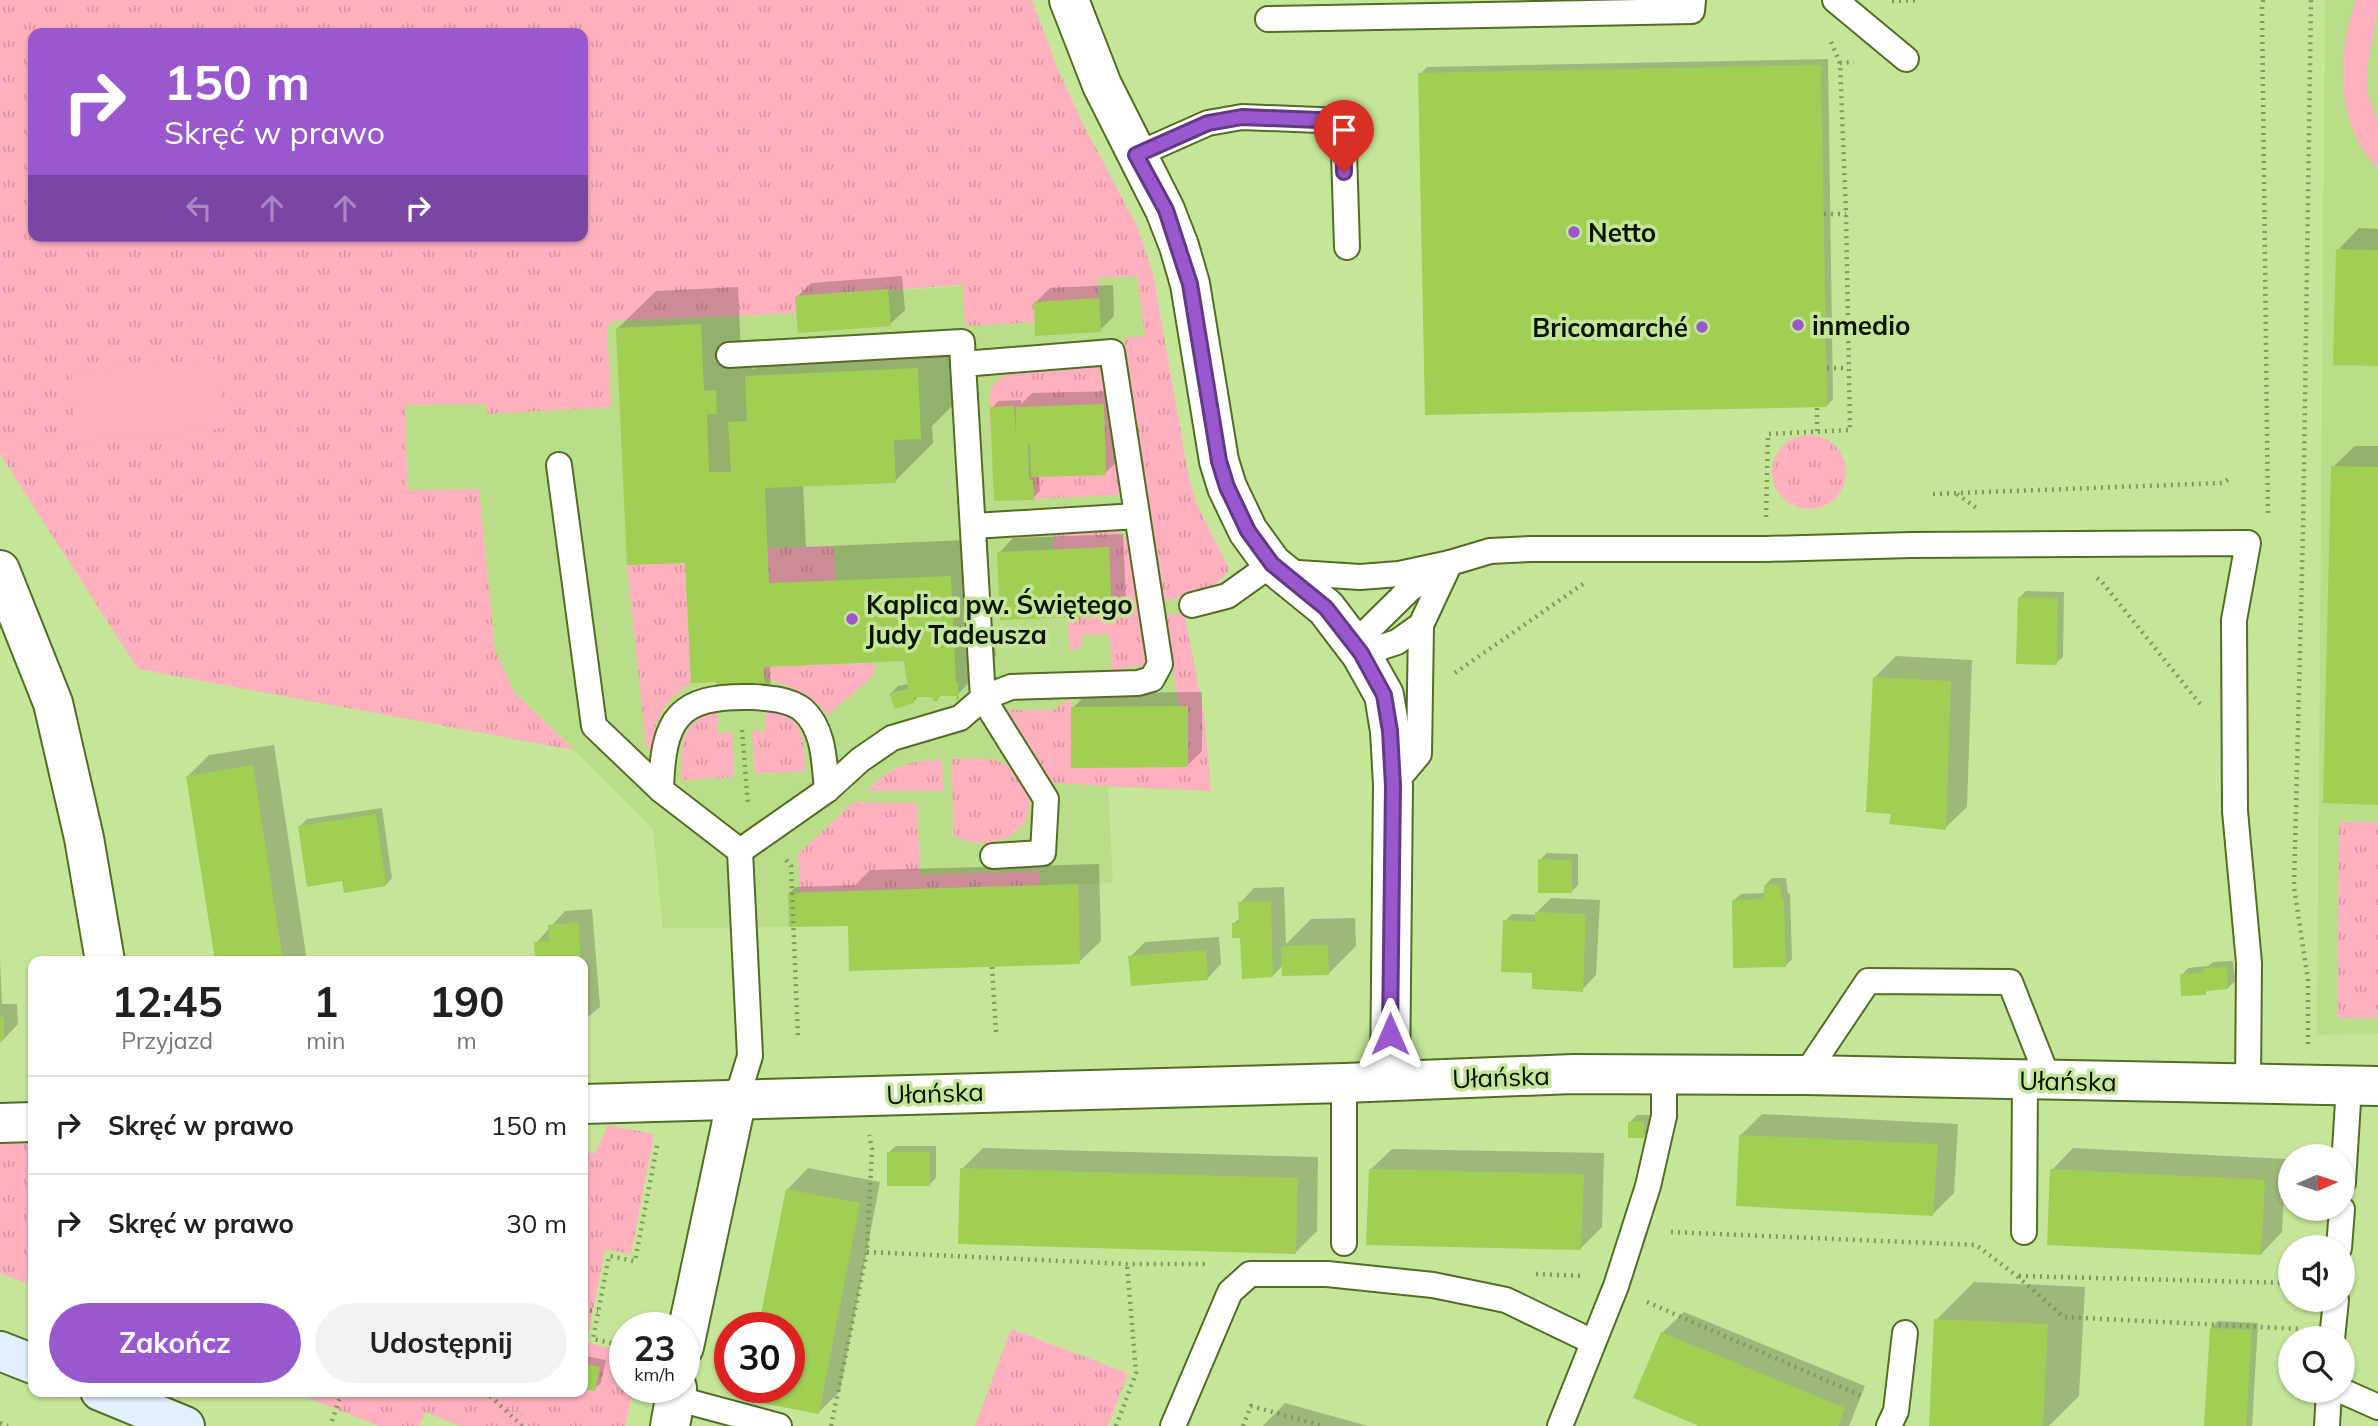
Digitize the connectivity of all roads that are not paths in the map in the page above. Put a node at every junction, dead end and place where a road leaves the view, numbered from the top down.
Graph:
1 (1069, 0) edge
2 (1693, 0) edge
3 (1835, 0) edge
4 (1268, 19) dead end
5 (1906, 59) dead end
6 (1136, 155) junction
7 (1347, 247) dead end
8 (729, 355) dead end
9 (963, 364) junction
10 (559, 465) dead end
11 (1137, 516) junction
12 (974, 526) junction
13 (1450, 564) junction
14 (1278, 568) junction
15 (0, 570) edge
16 (1170, 607) junction
17 (1421, 625) junction
18 (1357, 648) junction
19 (983, 698) junction
20 (1393, 786) junction
21 (661, 790) junction
22 (827, 790) junction
23 (740, 851) junction
24 (993, 856) dead end
25 (104, 956) edge
26 (1664, 1074) junction
27 (1805, 1075) junction
28 (2037, 1080) junction
29 (1390, 1081) junction
30 (1344, 1083) junction
31 (2248, 1085) junction
32 (2364, 1086) edge
33 (737, 1098) junction
34 (588, 1104) edge
35 (28, 1122) edge
36 (0, 1123) edge
37 (2351, 1144) edge
38 (2024, 1232) dead end
39 (1343, 1243) dead end
40 (691, 1312) edge
41 (1905, 1333) dead end
42 (1593, 1342) junction
43 (0, 1351) edge
44 (28, 1362) edge
45 (115, 1397) edge
46 (2355, 1397) edge
47 (2328, 1403) edge
48 (674, 1404) edge
49 (2378, 1407) edge
50 (1892, 1418) edge
51 (185, 1426) edge
52 (779, 1426) edge
53 (1173, 1426) edge
54 (1560, 1426) edge
55 (2327, 1426) edge

1 - 6 street
2 - 4 lane
3 - 5 lane
6 - 7 lane
6 - 14 street
8 - 9 lane
9 - 11 lane
9 - 12 lane
10 - 21 lane
11 - 12 lane
11 - 16 lane
12 - 19 lane
13 - 14 lane
13 - 17 lane
13 - 18 lane
13 - 31 lane
14 - 16 lane
14 - 18 street
15 - 25 street
16 - 19 lane
17 - 18 lane
17 - 20 lane
18 - 20 street
19 - 22 lane
19 - 24 lane
20 - 29 street
21 - 22 lane
21 - 23 lane
22 - 23 lane
23 - 33 lane
26 - 27 street, Ułańska
26 - 29 street, Ułańska
26 - 42 lane
27 - 28 street, Ułańska
27 - 28 lane
28 - 31 street, Ułańska
28 - 38 lane
29 - 30 street, Ułańska
30 - 33 street, Ułańska
30 - 39 lane
31 - 32 street, Ułańska
32 - 37 lane
33 - 34 street, Ułańska
33 - 40 street
35 - 36 street
41 - 50 lane
42 - 53 lane
42 - 54 lane
43 - 44 street
45 - 51 street
46 - 49 lane
47 - 55 lane
48 - 52 lane

